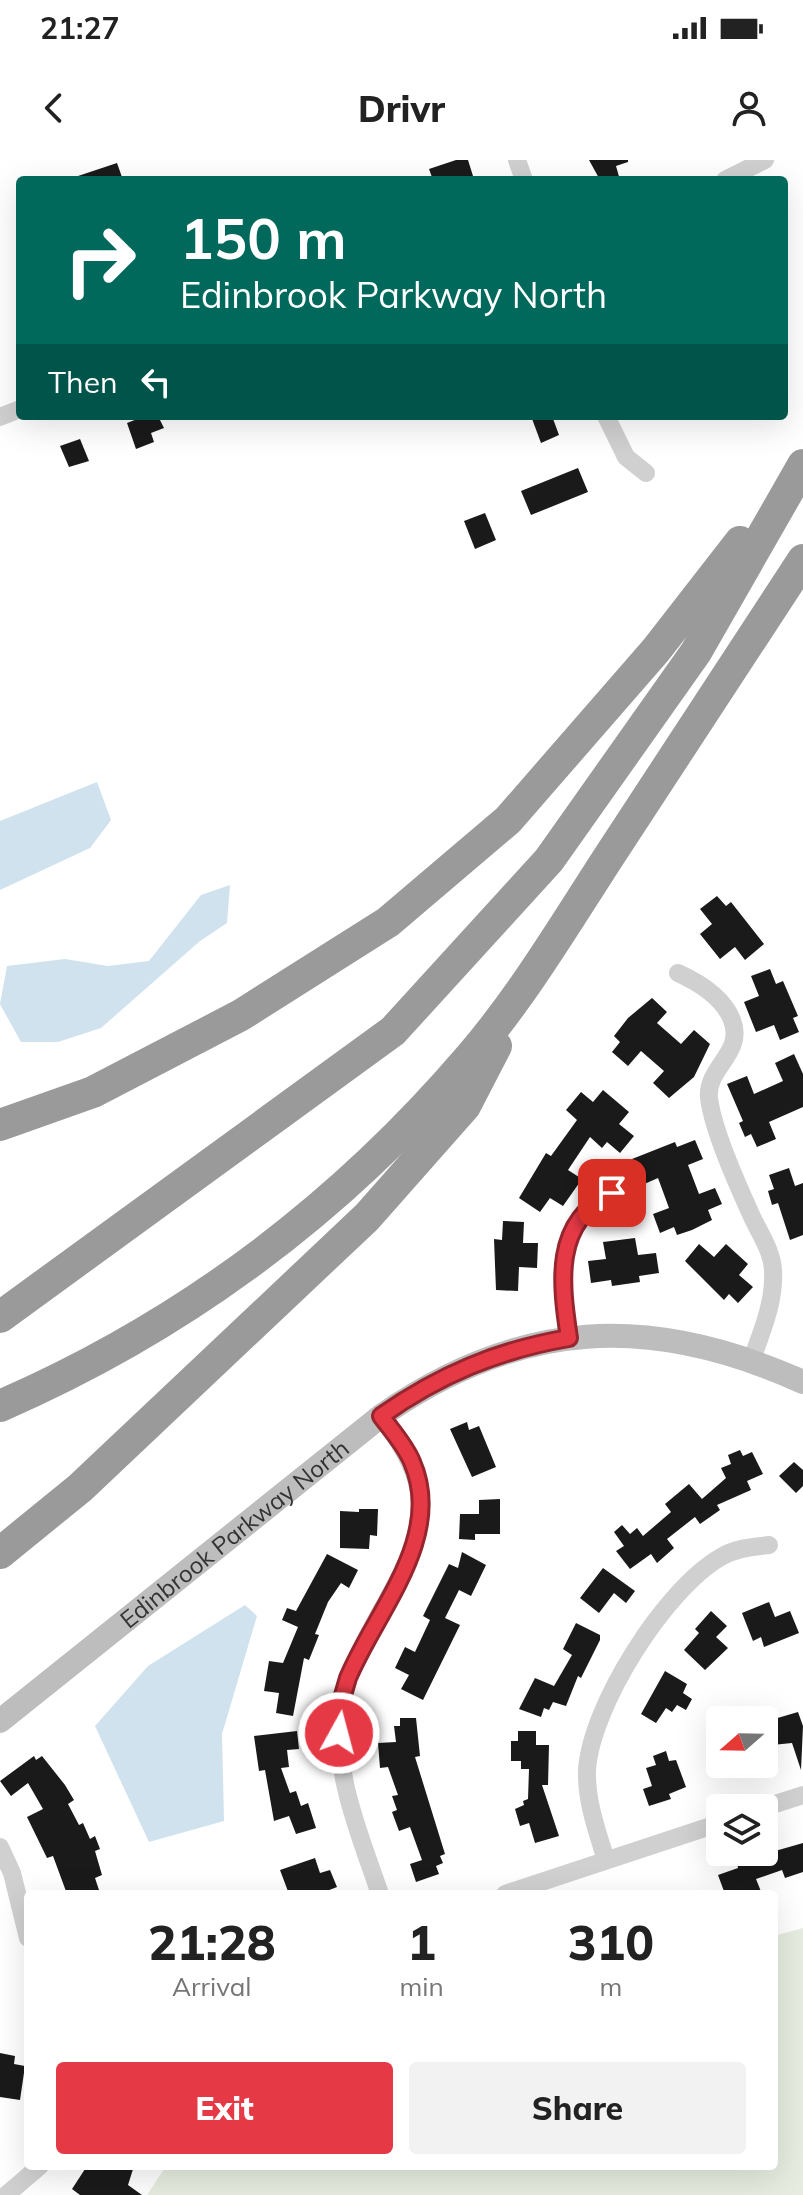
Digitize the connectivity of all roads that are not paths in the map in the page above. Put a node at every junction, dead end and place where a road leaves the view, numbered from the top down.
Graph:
1 (765, 160) edge
2 (733, 176) edge
3 (608, 420) edge
4 (803, 463) edge
5 (646, 473) dead end
6 (803, 560) edge
7 (678, 973) dead end
8 (528, 982) junction
9 (0, 1125) edge
10 (612, 1193) dead end
11 (0, 1317) edge
12 (569, 1338) junction
13 (752, 1359) junction
14 (803, 1382) edge
15 (0, 1406) edge
16 (381, 1416) junction
17 (769, 1545) dead end
18 (0, 1553) edge
19 (0, 1721) edge
20 (803, 1795) edge
21 (778, 1803) edge
22 (706, 1828) edge
23 (0, 1847) edge
24 (606, 1860) junction
25 (379, 1890) edge
26 (517, 1890) edge
27 (24, 1922) edge
28 (35, 2170) edge
29 (6, 2195) edge

1 - 2 street
3 - 5 street
4 - 9 highway
4 - 11 highway
6 - 8 highway
7 - 13 street
8 - 15 highway
8 - 18 highway
10 - 12 street
12 - 13 street, Edinbrook Parkway North
12 - 16 street, Edinbrook Parkway North
13 - 14 street, Edinbrook Parkway North
16 - 19 street, Edinbrook Parkway North
16 - 25 street
17 - 24 street
20 - 21 street
22 - 24 street
23 - 27 street
24 - 26 street
28 - 29 street

